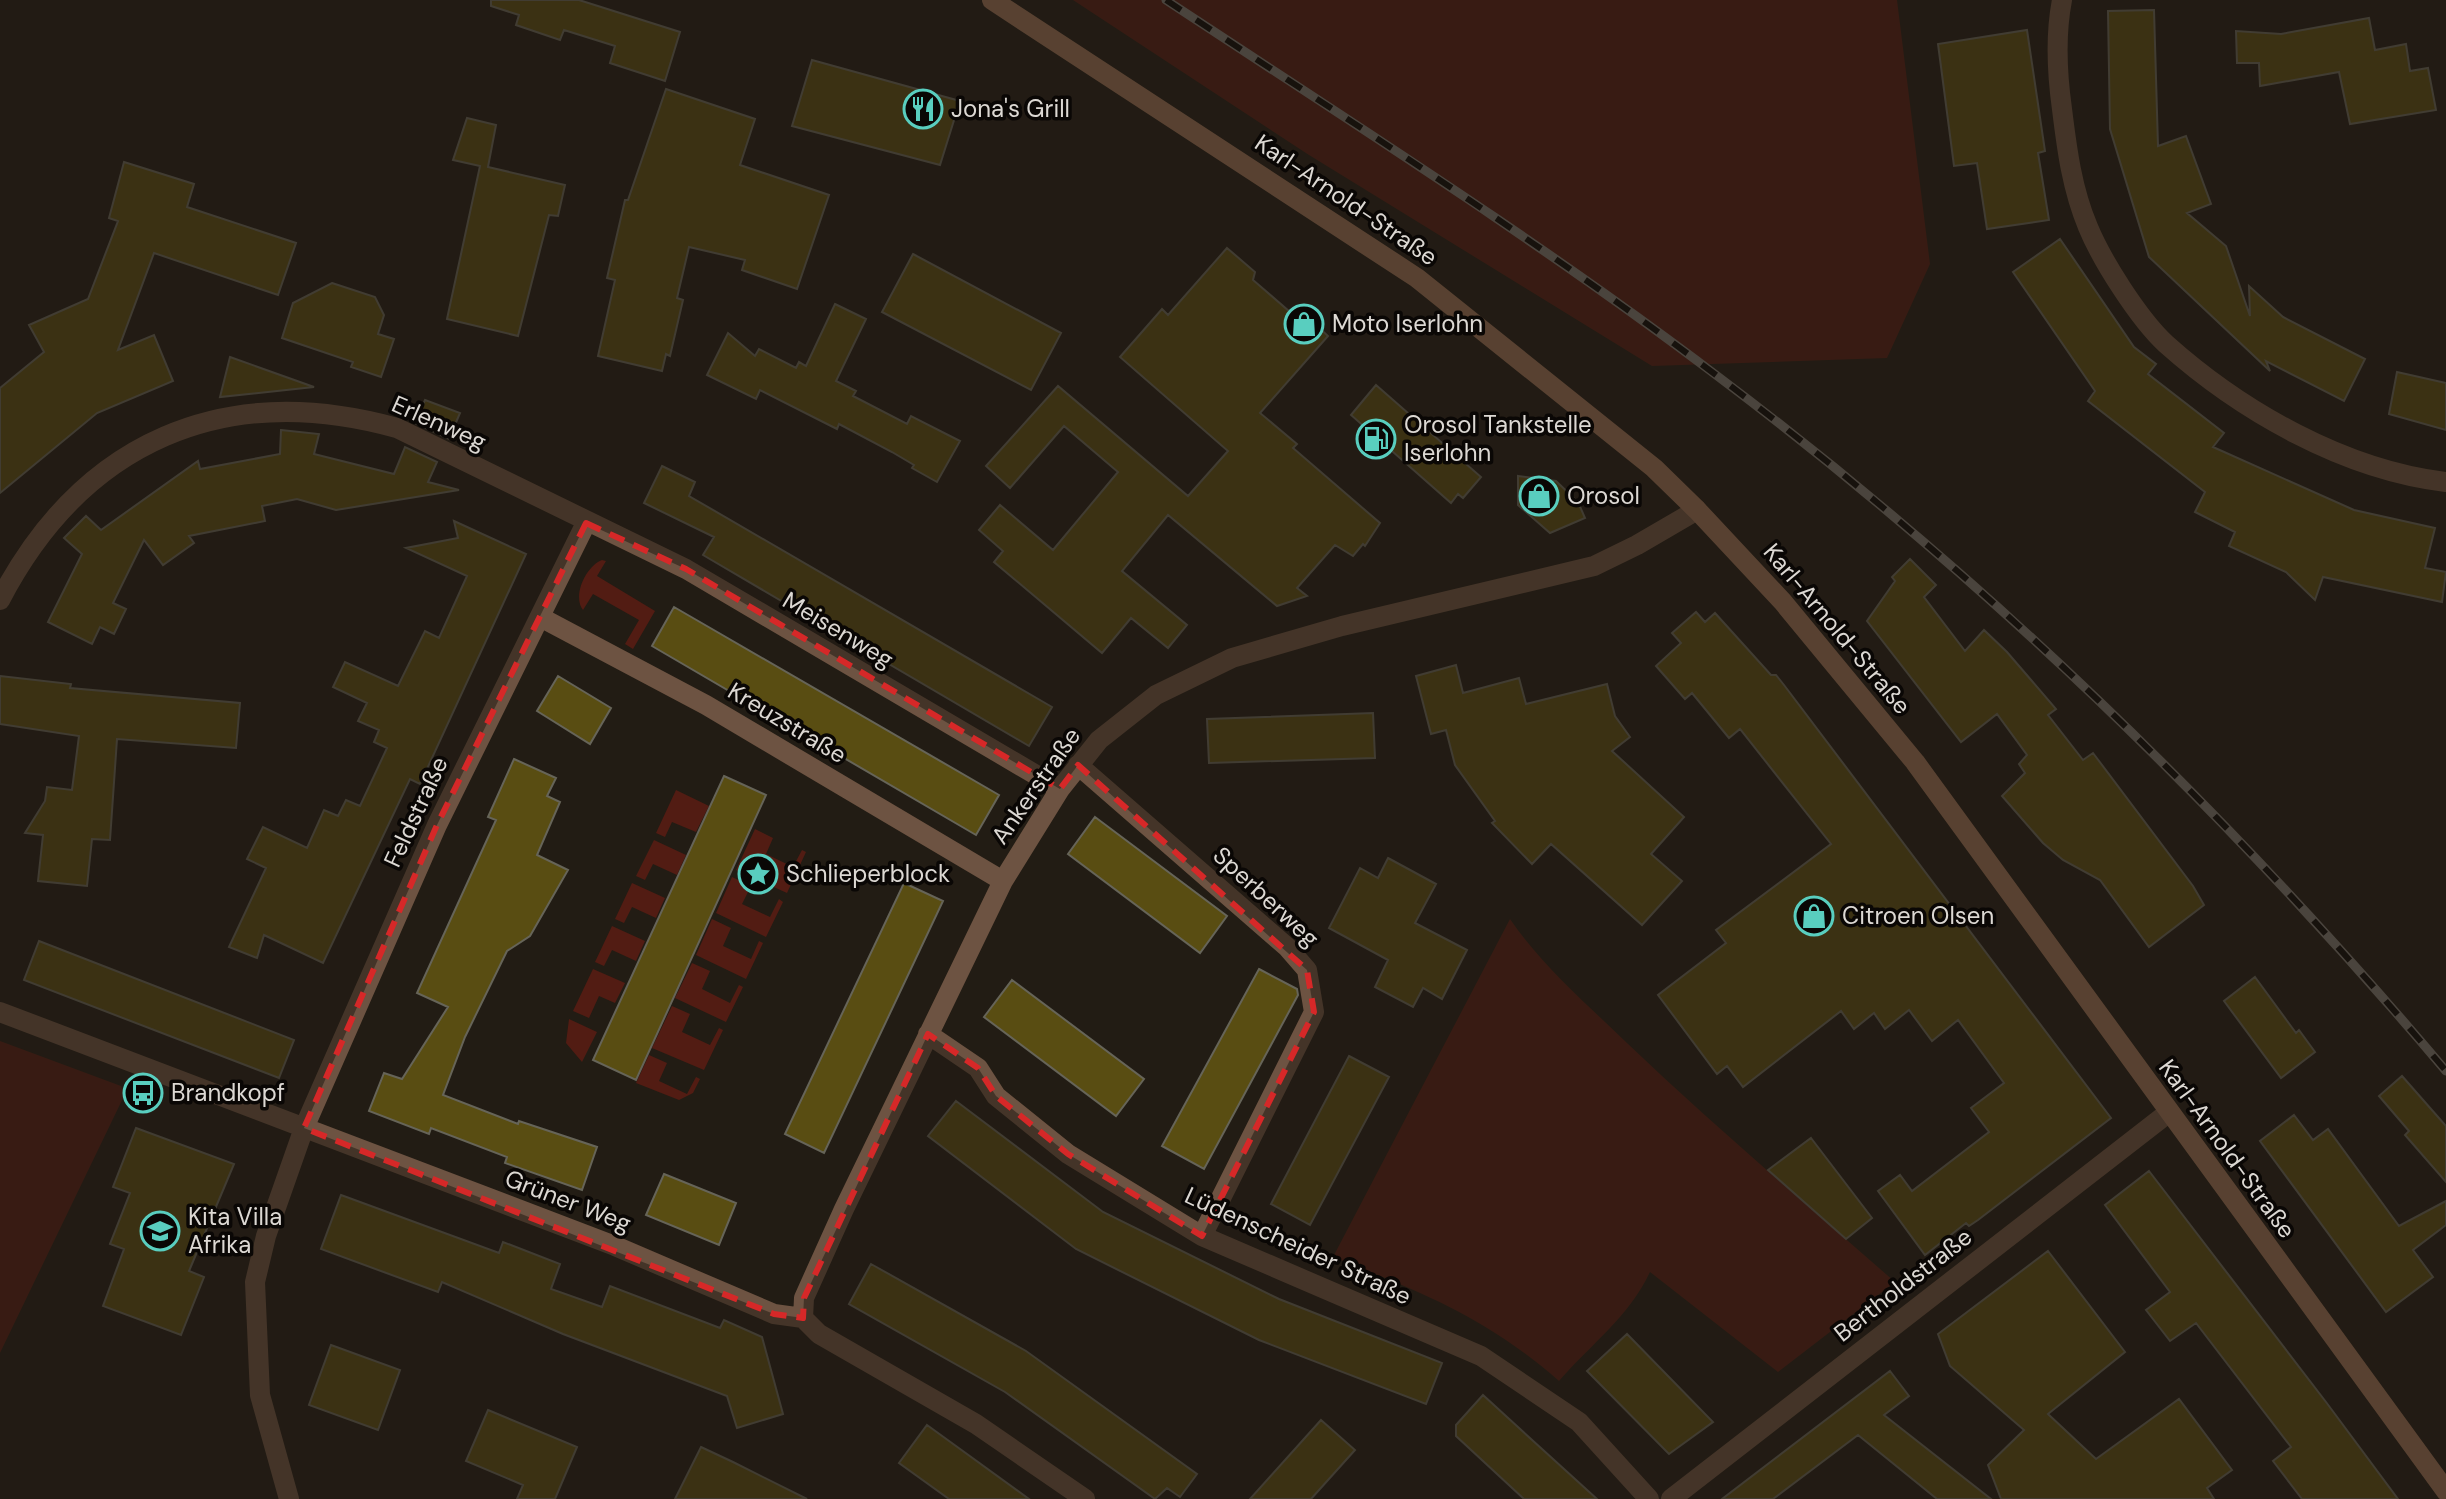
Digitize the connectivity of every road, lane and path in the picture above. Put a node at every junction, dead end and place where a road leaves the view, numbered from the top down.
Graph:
1 (992, 0) edge
2 (2062, 0) edge
3 (2446, 482) edge
4 (1697, 510) junction
5 (586, 523) junction
6 (0, 600) edge
7 (540, 617) junction
8 (1078, 765) junction
9 (1060, 789) junction
10 (1003, 881) junction
11 (0, 1012) edge
12 (928, 1034) junction
13 (2168, 1113) junction
14 (304, 1128) junction
15 (1202, 1236) junction
16 (803, 1318) junction
17 (2446, 1491) edge
18 (289, 1499) edge
19 (1085, 1499) edge
20 (1649, 1499) edge
21 (1671, 1499) edge

1 - 4 main road, Karl-Arnold-Straße
2 - 3 street
4 - 8 street, Ankerstraße
4 - 13 main road, Karl-Arnold-Straße
5 - 6 street, Erlenweg
5 - 7 street, Feldstraße
5 - 9 street, Meisenweg
7 - 10 street, Kreuzstraße
7 - 14 street, Feldstraße
8 - 9 street, Ankerstraße
8 - 15 street, Sperberweg
9 - 10 street, Ankerstraße
10 - 12 street, Ankerstraße
11 - 14 street, Grüner Weg
12 - 15 street, Lüdenscheider Straße
12 - 16 street, Ankerstraße
13 - 17 main road, Karl-Arnold-Straße
13 - 21 street, Bertholdstraße
14 - 16 street, Grüner Weg
14 - 18 street, Feldstraße
15 - 20 street, Lüdenscheider Straße
16 - 19 street, Grüner Weg

